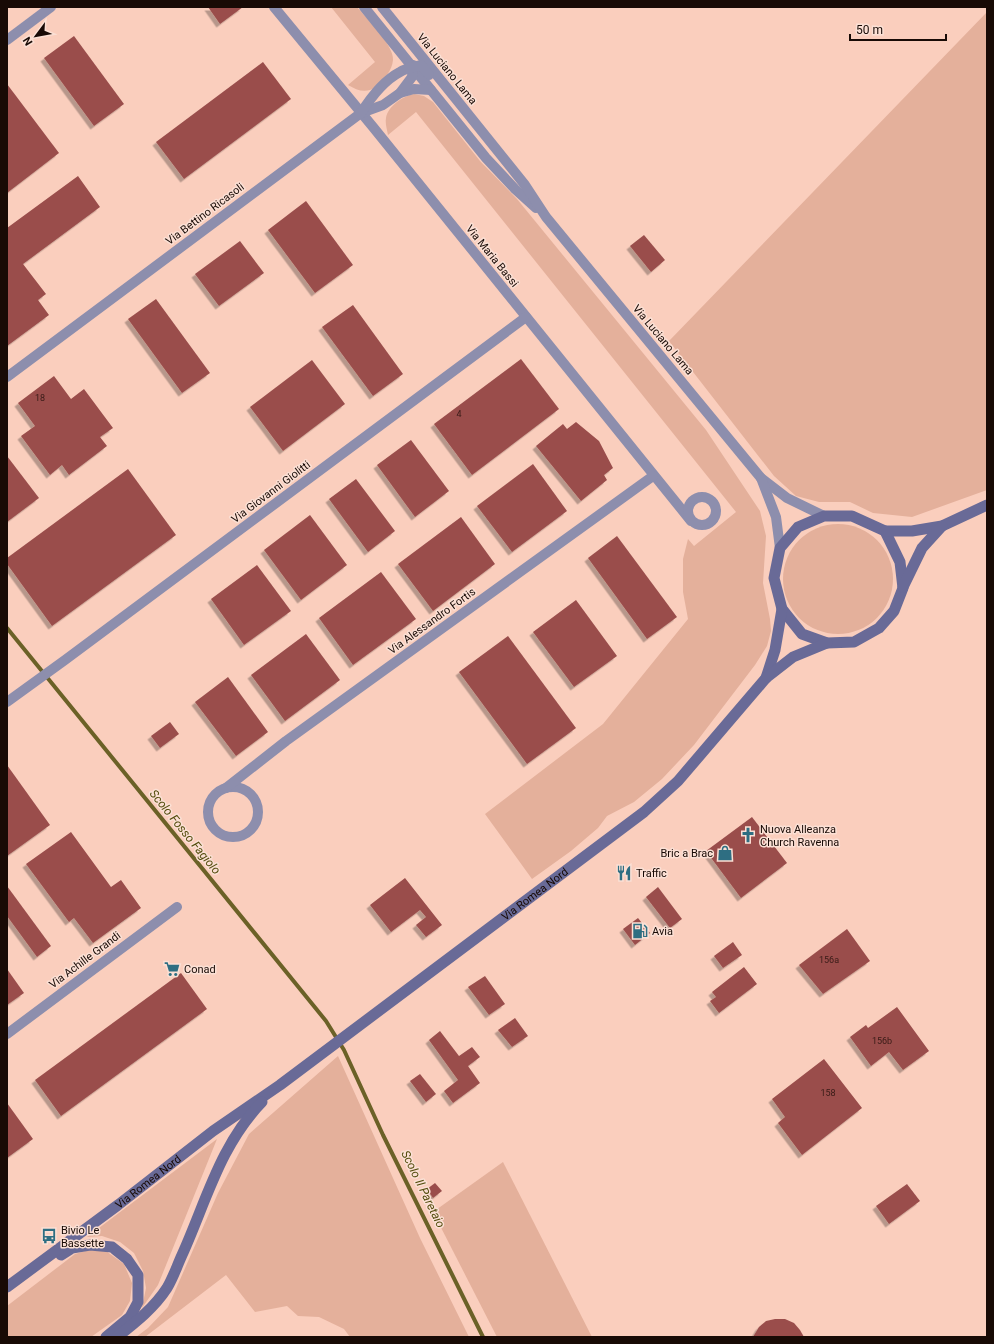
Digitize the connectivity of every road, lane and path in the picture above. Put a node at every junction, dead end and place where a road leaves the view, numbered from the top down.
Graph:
1 (51, 7) edge
2 (274, 7) edge
3 (364, 7) edge
4 (374, 7) edge
5 (382, 7) edge
6 (7, 40) edge
7 (398, 48) junction
8 (413, 67) junction
9 (390, 79) junction
10 (431, 90) junction
11 (400, 92) junction
12 (361, 113) junction
13 (494, 145) junction
14 (546, 217) junction
15 (526, 317) junction
16 (7, 378) edge
17 (653, 476) junction
18 (761, 478) junction
19 (987, 505) edge
20 (824, 516) junction
21 (691, 521) dead end
22 (942, 526) junction
23 (885, 531) junction
24 (780, 548) junction
25 (903, 588) junction
26 (782, 609) junction
27 (827, 643) junction
28 (766, 678) junction
29 (7, 702) edge
30 (226, 788) junction
31 (177, 906) dead end
32 (7, 1034) edge
33 (280, 1085) junction
34 (16, 1280) junction
35 (7, 1287) edge
36 (106, 1337) edge
37 (117, 1337) edge

1 - 6 street
2 - 12 street, Via Maria Bassi
3 - 7 street, Via Luciano Lama
4 - 8 street, Via Luciano Lama
5 - 13 street, Via Luciano Lama
7 - 8 street, Via Luciano Lama
7 - 9 street
8 - 9 street, Via Bettino Ricasoli
8 - 10 street, Via Luciano Lama
8 - 11 street
8 - 13 street, Via Luciano Lama
9 - 12 street, Via Bettino Ricasoli
10 - 11 street
10 - 14 street, Via Luciano Lama
11 - 12 street
12 - 15 street, Via Maria Bassi
12 - 16 street, Via Bettino Ricasoli
13 - 14 street, Via Luciano Lama
14 - 18 street, Via Luciano Lama
15 - 17 street, Via Maria Bassi
15 - 29 street, Via Giovanni Giolitti
17 - 21 street, Via Maria Bassi
17 - 30 street, Via Alessandro Fortis
18 - 20 street, Via Luciano Lama
18 - 24 street, Via Luciano Lama
19 - 22 main road
20 - 23 main road
20 - 24 main road
22 - 23 main road
22 - 25 main road
23 - 25 main road
24 - 26 main road
25 - 27 main road
26 - 27 main road
26 - 28 main road, Via Romea Nord
27 - 28 main road, Via Romea Nord
28 - 33 main road, Via Romea Nord
30 - 30 street, Via Alessandro Fortis
31 - 32 street, Via Achille Grandi
33 - 34 main road, Via Romea Nord
33 - 37 main road, Via Romea Nord
34 - 35 main road, Via Romea Nord
34 - 36 main road, Via Romea Nord

